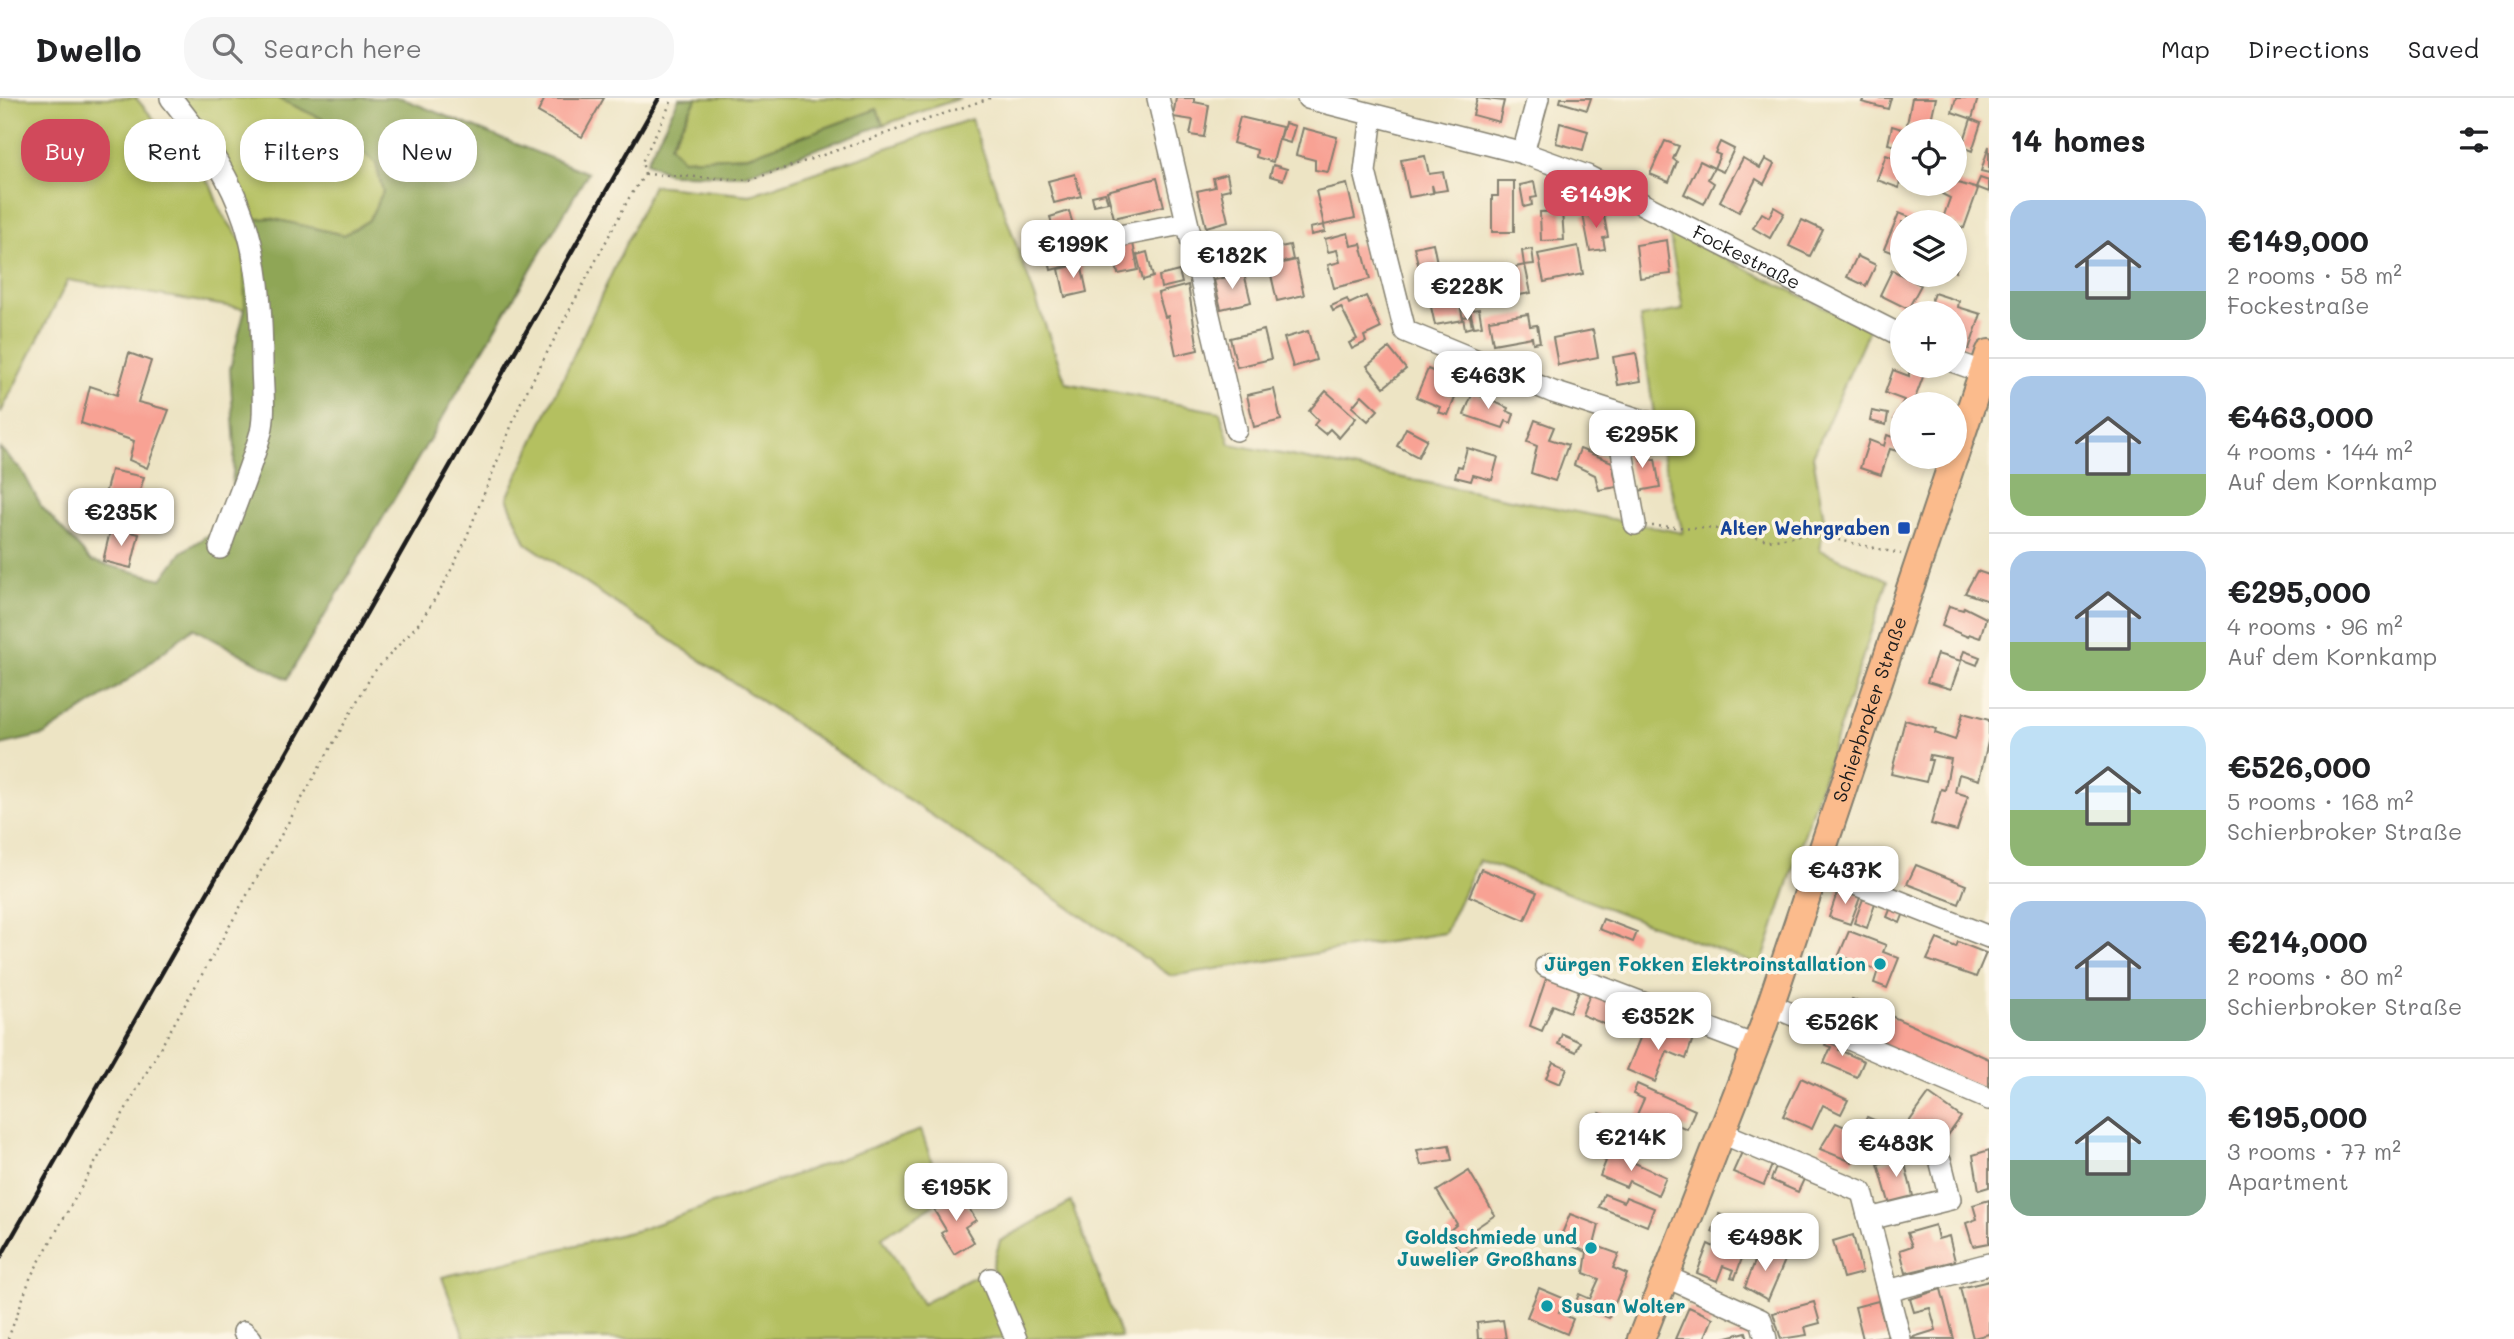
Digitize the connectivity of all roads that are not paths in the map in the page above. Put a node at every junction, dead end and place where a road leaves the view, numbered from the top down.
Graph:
1 (171, 98) edge
2 (1158, 98) edge
3 (1308, 98) edge
4 (1538, 98) edge
5 (1372, 115) junction
6 (1523, 153) junction
7 (1187, 223) junction
8 (1104, 239) dead end
9 (1890, 330) edge
10 (1967, 362) edge
11 (1986, 363) edge
12 (1981, 403) edge
13 (1615, 412) junction
14 (1650, 423) dead end
15 (1236, 430) dead end
16 (1967, 430) edge
17 (1950, 469) edge
18 (1635, 524) road end
19 (220, 548) dead end
20 (1817, 869) junction
21 (1989, 937) edge
22 (1546, 966) dead end
23 (1770, 1005) junction
24 (1755, 1046) junction
25 (1989, 1099) edge
26 (1722, 1133) junction
27 (1941, 1163) dead end
28 (1869, 1219) junction
29 (1989, 1264) edge
30 (1667, 1277) junction
31 (991, 1279) dead end
32 (1888, 1291) junction
33 (1016, 1339) edge
34 (1641, 1339) edge
35 (1766, 1339) edge
36 (1900, 1339) edge

1 - 19 street
2 - 7 street
3 - 5 street, Fockestraße
4 - 6 street
5 - 6 street, Fockestraße
5 - 13 street
6 - 9 street, Fockestraße
7 - 8 street
7 - 15 street
10 - 11 street
11 - 12 main road, Schierbroker Straße
12 - 16 main road, Schierbroker Straße
13 - 14 street
13 - 18 street
17 - 20 main road, Schierbroker Straße
20 - 21 street
20 - 23 main road, Schierbroker Straße
22 - 24 street
23 - 24 main road, Schierbroker Straße
23 - 25 street
24 - 26 main road, Schierbroker Straße
26 - 28 street
26 - 30 main road, Schierbroker Straße
27 - 28 street
28 - 32 street
29 - 32 street
30 - 34 main road, Schierbroker Straße
30 - 35 street
31 - 33 street
32 - 36 street

